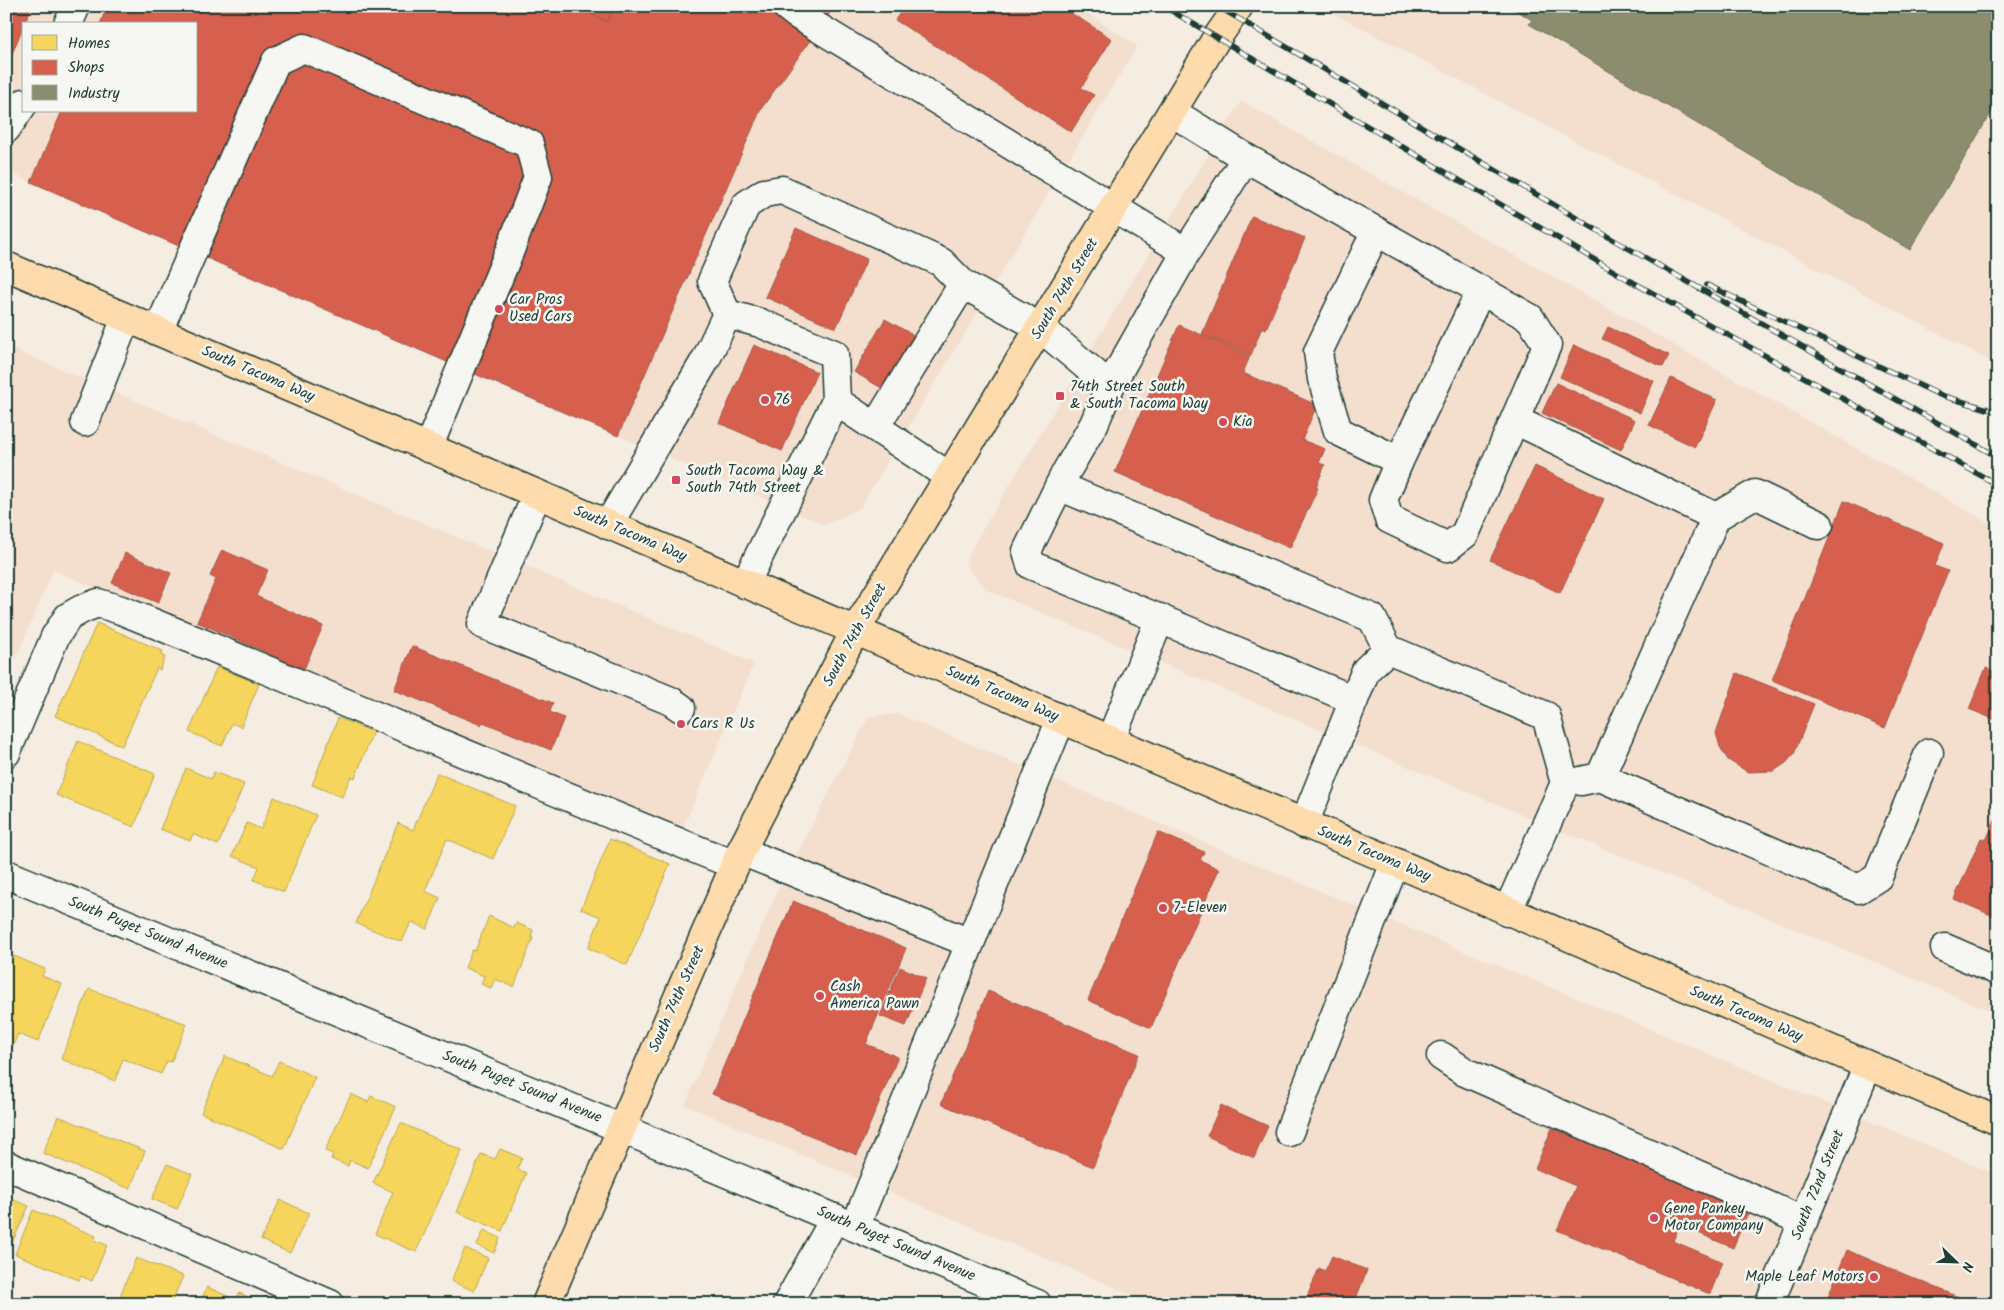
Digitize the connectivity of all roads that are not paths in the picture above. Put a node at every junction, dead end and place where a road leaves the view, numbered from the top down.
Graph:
1 (76, 6) edge
2 (786, 6) edge
3 (1239, 6) edge
4 (69, 22) edge
5 (22, 106) edge
6 (1172, 112) junction
7 (6, 128) edge
8 (1246, 158) junction
9 (1114, 208) junction
10 (1376, 231) junction
11 (1186, 252) junction
12 (6, 266) edge
13 (963, 284) junction
14 (1481, 290) junction
15 (728, 314) junction
16 (126, 318) junction
17 (1041, 328) junction
18 (158, 332) junction
19 (1110, 386) junction
20 (836, 401) junction
21 (1515, 420) junction
22 (85, 422) dead end
23 (875, 427) junction
24 (428, 448) junction
25 (1399, 461) junction
26 (950, 476) junction
27 (1060, 486) junction
28 (537, 494) junction
29 (1716, 518) junction
30 (608, 525) junction
31 (1819, 525) dead end
32 (745, 584) junction
33 (1160, 618) junction
34 (855, 631) junction
35 (1388, 649) junction
36 (1354, 700) junction
37 (680, 708) dead end
38 (1061, 719) junction
39 (1110, 741) junction
40 (6, 753) edge
41 (1929, 753) dead end
42 (1600, 777) junction
43 (1565, 784) junction
44 (1304, 824) junction
45 (738, 858) junction
46 (1395, 863) junction
47 (6, 874) edge
48 (1507, 912) junction
49 (970, 943) junction
50 (1945, 948) dead end
51 (1998, 971) edge
52 (1441, 1056) dead end
53 (1867, 1067) junction
54 (1998, 1121) edge
55 (620, 1128) junction
56 (1289, 1132) dead end
57 (6, 1164) edge
58 (1803, 1221) junction
59 (845, 1223) junction
60 (330, 1304) edge
61 (546, 1304) edge
62 (787, 1304) edge
63 (1037, 1304) edge
64 (1769, 1304) edge

1 - 4 street
2 - 9 street
3 - 6 main road, South 74th Street
5 - 7 street
6 - 8 street
6 - 9 main road, South 74th Street
8 - 10 street
8 - 11 street
9 - 11 street
9 - 17 main road, South 74th Street
10 - 14 street
10 - 25 street
11 - 19 street
12 - 16 main road, South Tacoma Way
13 - 15 street
13 - 17 street
13 - 23 street
14 - 21 street
14 - 25 street
15 - 20 street
15 - 30 street
16 - 18 main road, South Tacoma Way
16 - 22 street
17 - 19 street
17 - 26 main road, South 74th Street
18 - 24 main road, South Tacoma Way
18 - 24 street
19 - 27 street
20 - 23 street
20 - 32 street
21 - 25 street
21 - 29 street
23 - 26 street
24 - 28 main road, South Tacoma Way
26 - 34 main road, South 74th Street
27 - 33 street
27 - 35 street
28 - 30 main road, South Tacoma Way
28 - 37 street
29 - 31 street
29 - 42 street
30 - 32 main road, South Tacoma Way
32 - 34 main road, South Tacoma Way
33 - 36 street
33 - 39 street
34 - 38 main road, South Tacoma Way
34 - 45 main road, South 74th Street
35 - 36 street
35 - 43 street
36 - 44 street
38 - 39 main road, South Tacoma Way
38 - 49 street
39 - 44 main road, South Tacoma Way
40 - 45 street
41 - 42 street
42 - 43 street
43 - 48 street
44 - 46 main road, South Tacoma Way
45 - 49 street
45 - 55 main road, South 74th Street
46 - 48 main road, South Tacoma Way
46 - 56 street
47 - 55 street, South Puget Sound Avenue
48 - 53 main road, South Tacoma Way
49 - 59 street
50 - 51 street
52 - 58 street
53 - 54 main road, South Tacoma Way
53 - 58 street, South 72nd Street
55 - 59 street, South Puget Sound Avenue
55 - 61 main road, South 74th Street
57 - 60 street
58 - 64 street, South 72nd Street
59 - 62 street
59 - 63 street, South Puget Sound Avenue

